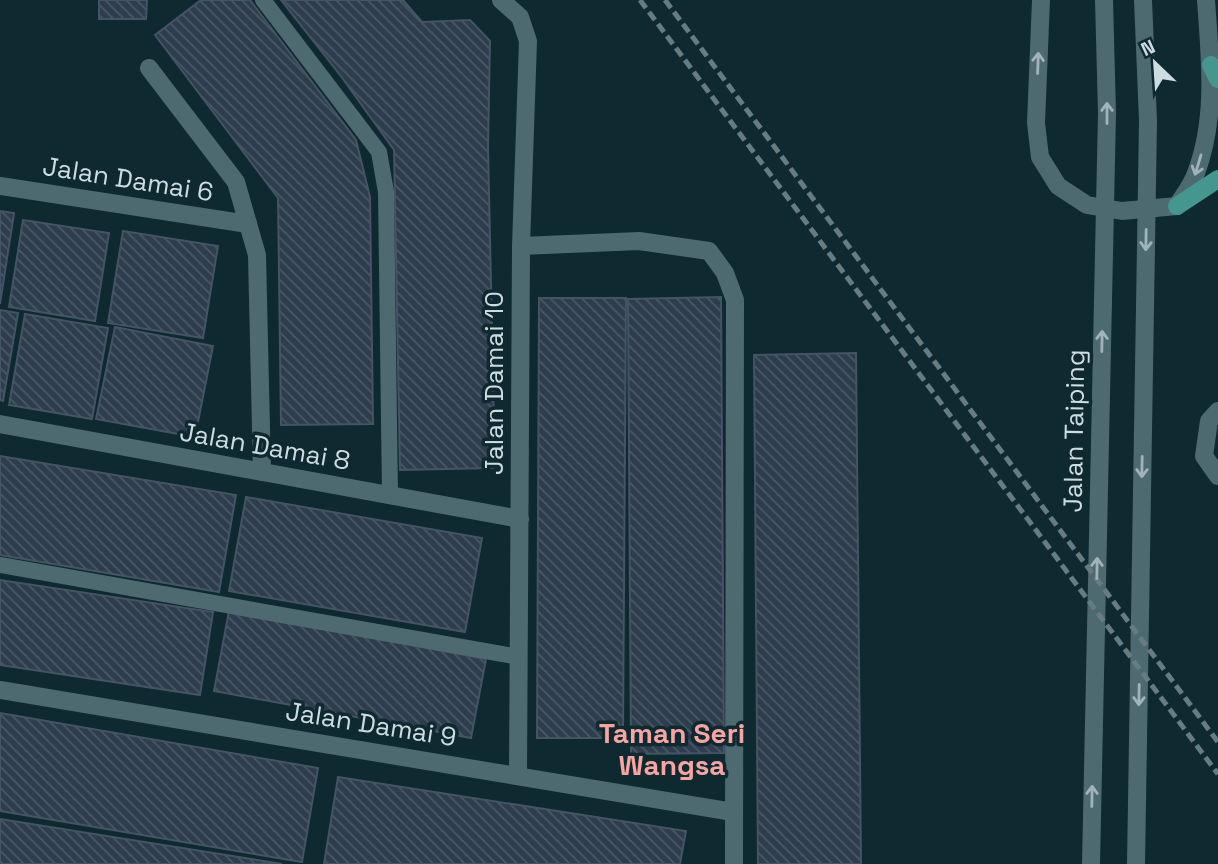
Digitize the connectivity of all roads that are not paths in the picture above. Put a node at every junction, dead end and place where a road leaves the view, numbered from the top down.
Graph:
1 (263, 0) edge
2 (501, 0) edge
3 (1041, 0) edge
4 (1104, 0) edge
5 (1143, 0) edge
6 (1206, 0) edge
7 (149, 68) dead end
8 (1214, 72) edge
9 (1218, 179) edge
10 (0, 186) edge
11 (1177, 206) junction
12 (248, 224) junction
13 (521, 246) junction
14 (1218, 411) edge
15 (0, 424) edge
16 (262, 472) junction
17 (1218, 476) edge
18 (390, 495) junction
19 (520, 519) junction
20 (0, 565) edge
21 (519, 657) junction
22 (0, 690) edge
23 (518, 775) junction
24 (733, 812) junction
25 (734, 864) edge
26 (1091, 864) edge
27 (1136, 864) edge

1 - 18 lane
2 - 13 street, Jalan Damai 10
11 -> 3 street
26 -> 4 street, Jalan Taiping
5 -> 27 street
6 - 8 street
7 - 12 street
8 -> 11 street
9 - 11 main road
10 - 12 street, Jalan Damai 6
12 - 16 street
13 - 19 street, Jalan Damai 10
13 - 24 street
14 - 17 street
15 - 16 street, Jalan Damai 8
16 - 18 street, Jalan Damai 8
18 - 19 street, Jalan Damai 8
19 - 21 street, Jalan Damai 10
20 - 21 lane
21 - 23 street, Jalan Damai 10
22 - 23 street, Jalan Damai 9
23 - 24 street, Jalan Damai 9
24 - 25 street

